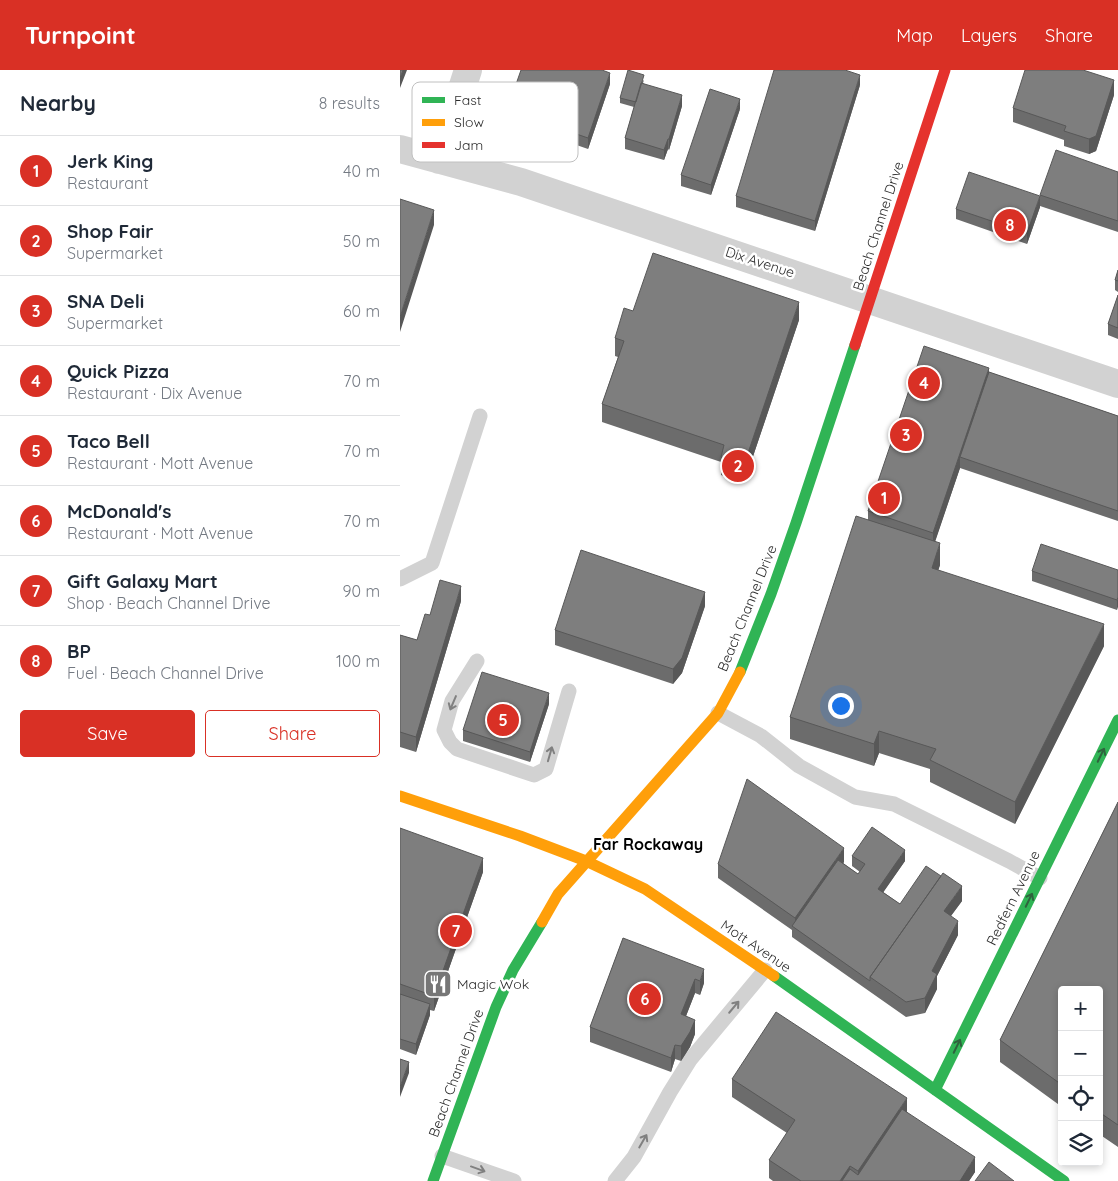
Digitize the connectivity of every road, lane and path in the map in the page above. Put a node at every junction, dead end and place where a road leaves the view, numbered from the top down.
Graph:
1 (468, 70) edge
2 (945, 70) edge
3 (464, 82) edge
4 (446, 162) edge
5 (870, 299) junction
6 (1118, 384) edge
7 (480, 416) dead end
8 (400, 579) edge
9 (478, 661) dead end
10 (569, 690) dead end
11 (718, 713) junction
12 (1118, 720) edge
13 (400, 796) edge
14 (586, 861) junction
15 (1040, 878) junction
16 (766, 970) junction
17 (935, 1090) junction
18 (442, 1156) junction
19 (433, 1181) edge
20 (514, 1181) edge
21 (615, 1181) edge
22 (1064, 1181) edge

1 - 3 street
2 - 5 main road, Beach Channel Drive
4 - 5 street, Dix Avenue
5 - 6 street, Dix Avenue
5 - 11 main road, Beach Channel Drive
7 - 8 lane
9 -> 10 lane
11 - 14 main road, Beach Channel Drive
11 - 15 lane
15 -> 12 main road, Redfern Avenue
13 - 14 main road, Mott Avenue
14 - 16 main road, Mott Avenue
14 - 18 main road, Beach Channel Drive
17 -> 15 main road, Redfern Avenue
16 - 17 main road, Mott Avenue
21 -> 16 lane
17 - 22 main road, Mott Avenue
18 - 19 main road, Beach Channel Drive
18 -> 20 lane

